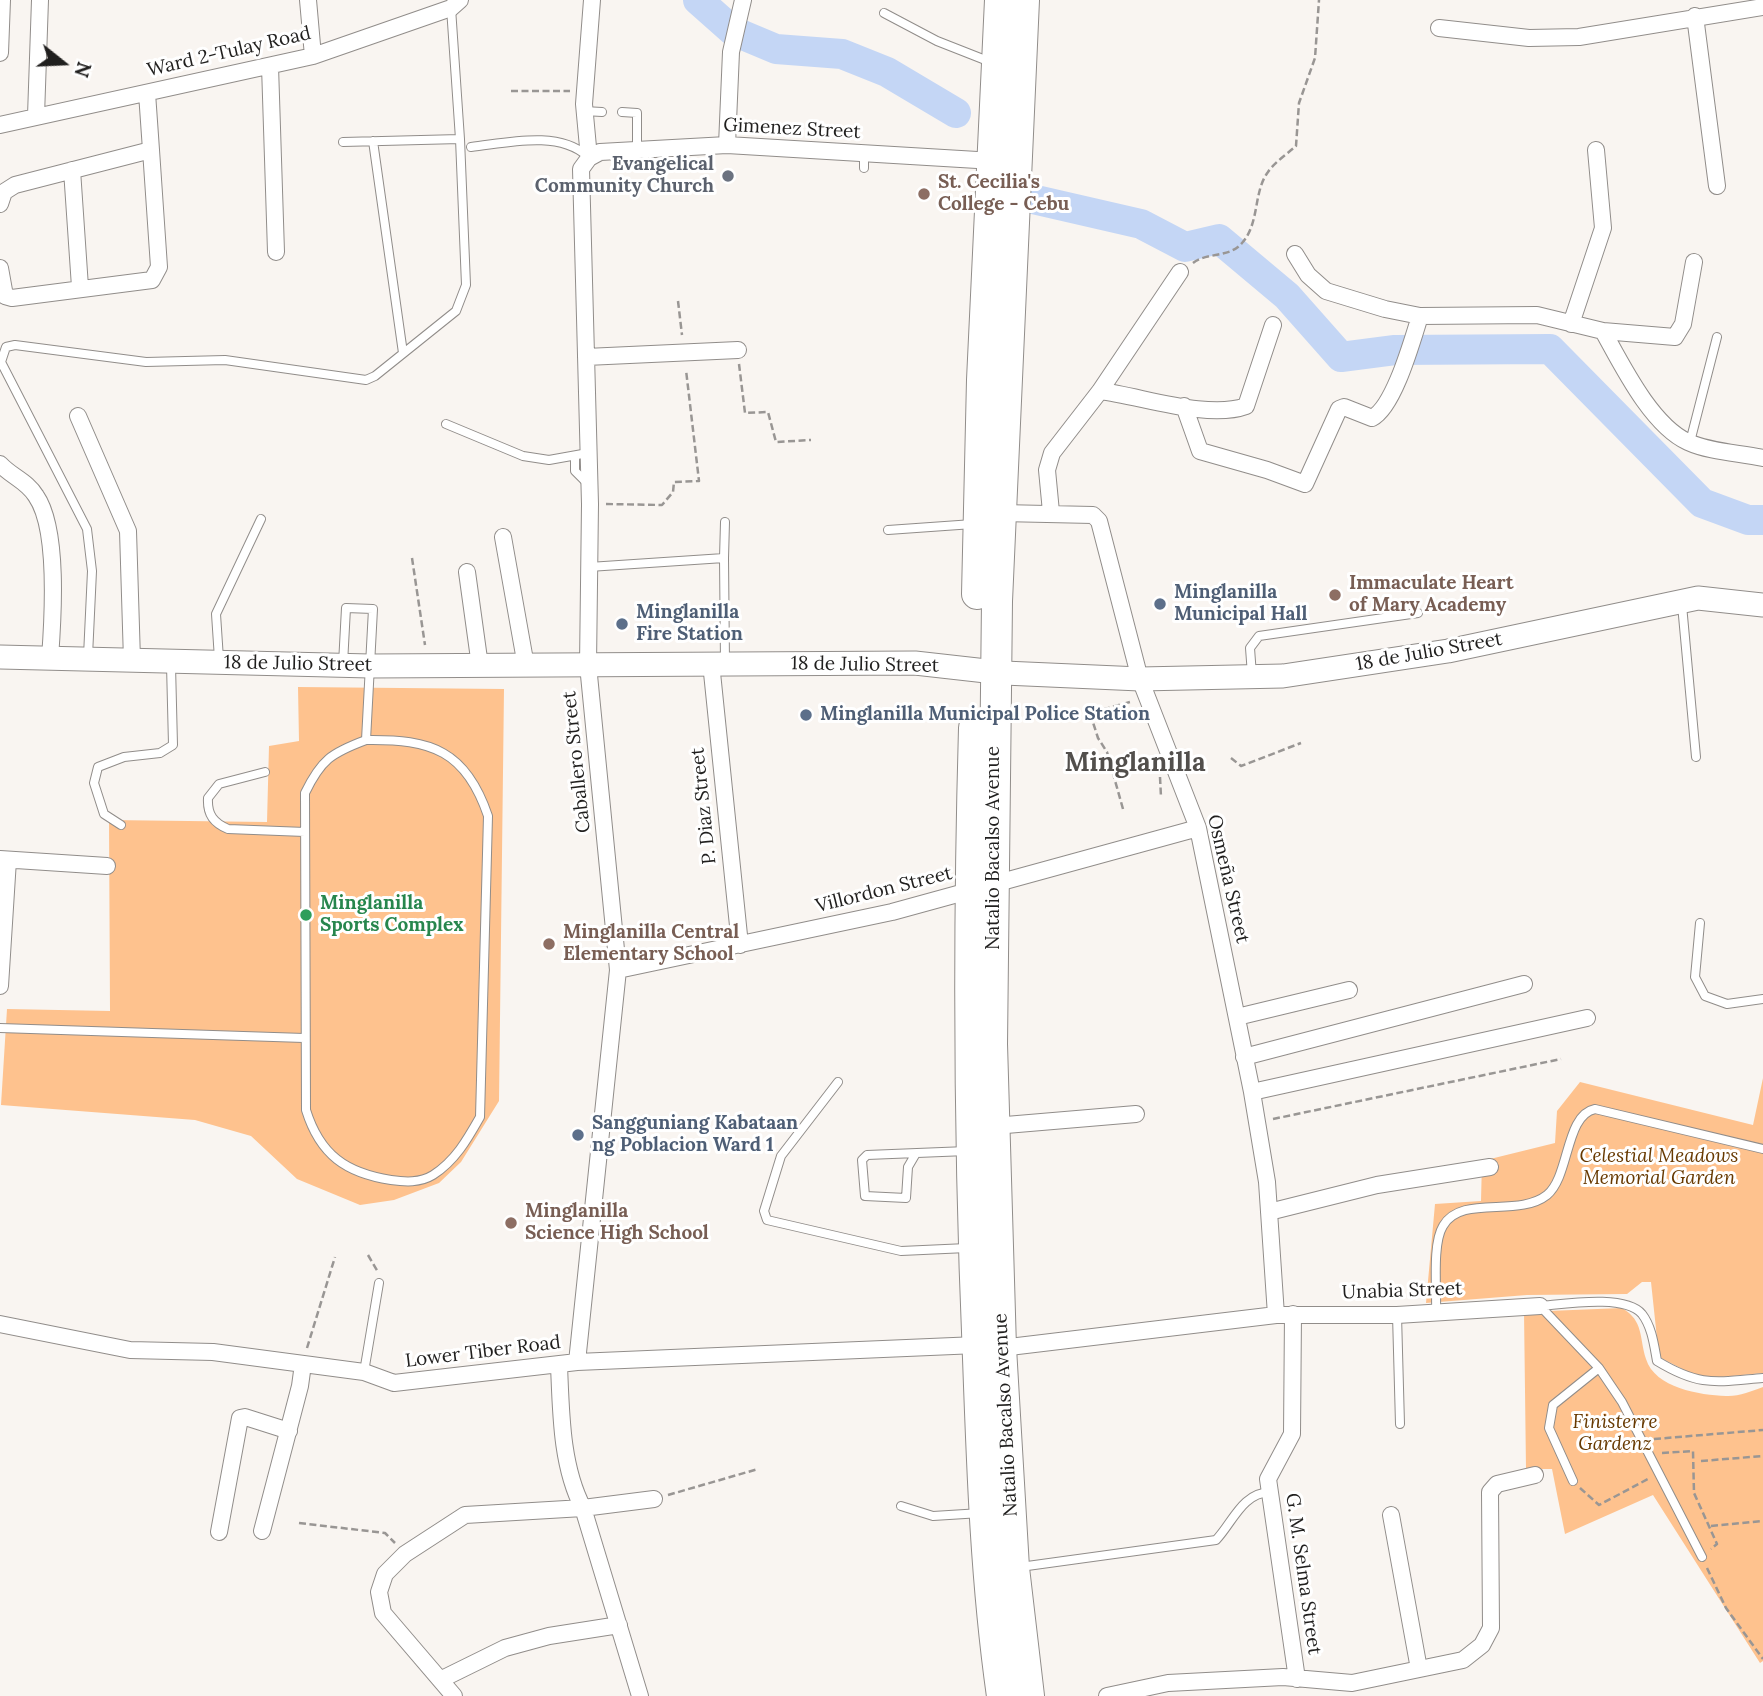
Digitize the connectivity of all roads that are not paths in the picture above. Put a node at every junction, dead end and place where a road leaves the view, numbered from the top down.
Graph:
1 (2, 0) edge
2 (40, 0) edge
3 (308, 0) edge
4 (592, 0) edge
5 (743, 0) edge
6 (1000, 0) edge
7 (1024, 0) edge
8 (456, 4) edge
9 (1763, 7) edge
10 (884, 13) dead end
11 (1695, 16) junction
12 (1439, 28) dead end
13 (0, 53) edge
14 (313, 56) junction
15 (997, 65) junction
16 (270, 66) junction
17 (147, 93) junction
18 (584, 111) junction
19 (602, 111) dead end
20 (622, 112) dead end
21 (36, 116) junction
22 (0, 125) edge
23 (460, 139) junction
24 (373, 141) junction
25 (343, 142) dead end
26 (727, 145) junction
27 (471, 147) dead end
28 (637, 149) junction
29 (1596, 149) dead end
30 (151, 150) junction
31 (589, 158) junction
32 (993, 161) junction
33 (72, 170) junction
34 (1717, 186) dead end
35 (0, 204) edge
36 (276, 252) dead end
37 (1295, 254) dead end
38 (1694, 262) dead end
39 (0, 268) edge
40 (1180, 272) road end
41 (80, 287) junction
42 (1420, 316) junction
43 (1571, 324) junction
44 (1273, 325) dead end
45 (1603, 331) junction
46 (1717, 337) dead end
47 (738, 350) road end
48 (403, 353) junction
49 (586, 357) junction
50 (1100, 391) junction
51 (1184, 406) junction
52 (78, 416) dead end
53 (446, 424) dead end
54 (1690, 443) junction
55 (582, 455) junction
56 (1763, 458) edge
57 (0, 464) edge
58 (1051, 512) junction
59 (261, 519) dead end
60 (990, 519) junction
61 (726, 522) dead end
62 (888, 530) dead end
63 (503, 537) dead end
64 (724, 558) junction
65 (589, 567) junction
66 (467, 572) dead end
67 (1681, 602) junction
68 (1763, 605) edge
69 (1418, 613) dead end
70 (0, 657) edge
71 (50, 658) junction
72 (88, 659) junction
73 (132, 660) junction
74 (171, 662) junction
75 (219, 662) junction
76 (718, 663) junction
77 (343, 665) junction
78 (588, 665) junction
79 (370, 666) junction
80 (480, 666) junction
81 (526, 666) junction
82 (985, 671) junction
83 (1252, 676) junction
84 (1140, 679) junction
85 (366, 740) junction
86 (1696, 757) dead end
87 (265, 772) dead end
88 (121, 825) dead end
89 (1198, 828) junction
90 (305, 832) junction
91 (4, 859) edge
92 (107, 866) dead end
93 (982, 887) junction
94 (1700, 923) dead end
95 (740, 945) junction
96 (618, 970) junction
97 (1524, 984) dead end
98 (0, 986) edge
99 (1349, 990) dead end
100 (1763, 999) edge
101 (1237, 1017) junction
102 (1587, 1018) dead end
103 (0, 1028) edge
104 (304, 1038) junction
105 (1244, 1057) junction
106 (838, 1082) dead end
107 (1252, 1091) junction
108 (1136, 1114) dead end
109 (994, 1126) junction
110 (1763, 1149) edge
111 (970, 1151) junction
112 (915, 1155) junction
113 (1490, 1167) dead end
114 (1269, 1212) junction
115 (973, 1248) junction
116 (379, 1283) road end
117 (1540, 1306) junction
118 (1436, 1311) junction
119 (1293, 1314) junction
120 (1276, 1315) junction
121 (1397, 1315) junction
122 (0, 1324) edge
123 (989, 1346) junction
124 (577, 1362) junction
125 (303, 1364) junction
126 (559, 1365) junction
127 (1599, 1368) junction
128 (365, 1372) junction
129 (1763, 1378) edge
130 (1399, 1424) dead end
131 (289, 1431) junction
132 (1535, 1475) dead end
133 (1573, 1481) road end
134 (1270, 1492) junction
135 (654, 1499) road end
136 (901, 1506) dead end
137 (583, 1508) junction
138 (984, 1513) junction
139 (1391, 1515) dead end
140 (262, 1531) dead end
141 (219, 1532) dead end
142 (1702, 1557) road end
143 (1014, 1567) junction
144 (619, 1625) junction
145 (1419, 1669) junction
146 (442, 1679) junction
147 (1297, 1679) junction
148 (1169, 1690) edge
149 (454, 1696) edge
150 (640, 1696) edge
151 (1002, 1696) edge
152 (1029, 1696) edge
153 (1107, 1696) edge

1 - 13 street
2 - 21 street
3 - 14 street
4 - 18 street, Caballero Street
5 - 26 street
6 - 15 highway, Natalio Bacalso Avenue
7 - 60 highway, Natalio Bacalso Avenue
8 - 14 street, Ward 2-Tulay Road
8 - 23 lane
9 - 11 street
10 - 15 lane
11 - 12 street
11 - 34 street
14 - 16 street, Ward 2-Tulay Road
15 - 32 highway, Natalio Bacalso Avenue
16 - 17 street, Ward 2-Tulay Road
16 - 36 street
17 - 21 street, Ward 2-Tulay Road
17 - 30 street
18 - 19 lane
18 - 31 street, Caballero Street
20 - 28 lane
21 - 22 street, Ward 2-Tulay Road
23 - 24 lane
23 - 48 lane
24 - 25 lane
24 - 48 lane
26 - 28 street, Gimenez Street
26 - 32 street, Gimenez Street
27 - 31 lane
28 - 31 street, Gimenez Street
29 - 43 street
30 - 33 street
30 - 41 street
31 - 49 street, Caballero Street
32 - 60 highway, Natalio Bacalso Avenue
33 - 35 street
33 - 41 street
37 - 42 street
38 - 45 street
39 - 41 street
40 - 50 street
42 - 43 street
42 - 51 street
43 - 45 street
44 - 51 street
45 - 54 street
46 - 54 lane
47 - 49 street
48 - 72 lane
49 - 55 street, Caballero Street
50 - 51 street
50 - 58 street
52 - 73 street
53 - 55 lane
54 - 56 street
55 - 65 street, Caballero Street
57 - 71 street
58 - 60 street, Osmeña Street
58 - 84 street, Osmeña Street
59 - 75 lane
60 - 62 lane
60 - 82 highway, Natalio Bacalso Avenue
61 - 64 lane
63 - 81 street
64 - 65 lane
64 - 76 lane
65 - 78 street, Caballero Street
66 - 80 street
67 - 68 street, 18 de Julio Street
67 - 83 street, 18 de Julio Street
67 - 86 lane
69 - 83 lane
70 - 71 street, 18 de Julio Street
71 - 72 street, 18 de Julio Street
72 - 73 street, 18 de Julio Street
73 - 74 street, 18 de Julio Street
74 - 75 street, 18 de Julio Street
74 - 88 lane
75 - 77 street, 18 de Julio Street
76 - 78 street, 18 de Julio Street
76 - 82 street, 18 de Julio Street
76 - 95 street, P. Diaz Street
77 - 79 street, 18 de Julio Street
77 - 79 lane
78 - 81 street, 18 de Julio Street
78 - 96 street, Caballero Street
79 - 80 street, 18 de Julio Street
79 - 85 lane
80 - 81 street, 18 de Julio Street
82 - 84 street, 18 de Julio Street
82 - 93 highway, Natalio Bacalso Avenue
83 - 84 street, 18 de Julio Street
84 - 89 street, Osmeña Street
85 - 90 lane
85 - 104 lane
87 - 90 lane
89 - 93 street, Villordon Street
89 - 101 street, Osmeña Street
90 - 104 lane
91 - 92 street
91 - 98 street
93 - 95 street, Villordon Street
93 - 109 highway, Natalio Bacalso Avenue
93 - 111 highway, Natalio Bacalso Avenue
94 - 100 lane
95 - 96 street, Villordon Street
96 - 124 street, Caballero Street
97 - 105 street
99 - 101 street
101 - 105 street, Osmeña Street
102 - 107 street
103 - 104 lane
105 - 107 street, Osmeña Street
106 - 115 lane
107 - 114 street, Osmeña Street
108 - 109 street
109 - 123 highway, Natalio Bacalso Avenue
110 - 118 lane
111 - 112 lane
111 - 115 highway, Natalio Bacalso Avenue
112 - 112 lane
113 - 114 street
114 - 120 street, Osmeña Street
115 - 123 highway, Natalio Bacalso Avenue
116 - 128 lane
117 - 118 street, Unabia Street
117 - 127 lane
117 - 129 lane, Unabia Street
118 - 121 street, Unabia Street
119 - 120 street, Unabia Street
119 - 121 street, Unabia Street
119 - 134 street, G. M. Selma Street
120 - 123 street, Unabia Street
121 - 130 lane
122 - 125 street, Lower Tiber Road
123 - 124 street, Lower Tiber Road
123 - 138 highway, Natalio Bacalso Avenue
123 - 143 highway, Natalio Bacalso Avenue
124 - 126 street, Lower Tiber Road
125 - 128 street, Lower Tiber Road
125 - 131 street
126 - 128 street, Lower Tiber Road
126 - 137 street
127 - 133 lane
127 - 142 lane
131 - 140 street
131 - 141 street
132 - 145 street
134 - 143 lane
134 - 147 street, G. M. Selma Street
135 - 137 street
136 - 138 lane
137 - 144 street
137 - 146 street
138 - 151 highway, Natalio Bacalso Avenue
139 - 145 street
143 - 152 highway, Natalio Bacalso Avenue
144 - 146 street
144 - 150 street
145 - 147 street
146 - 149 street
147 - 148 street
148 - 153 street

